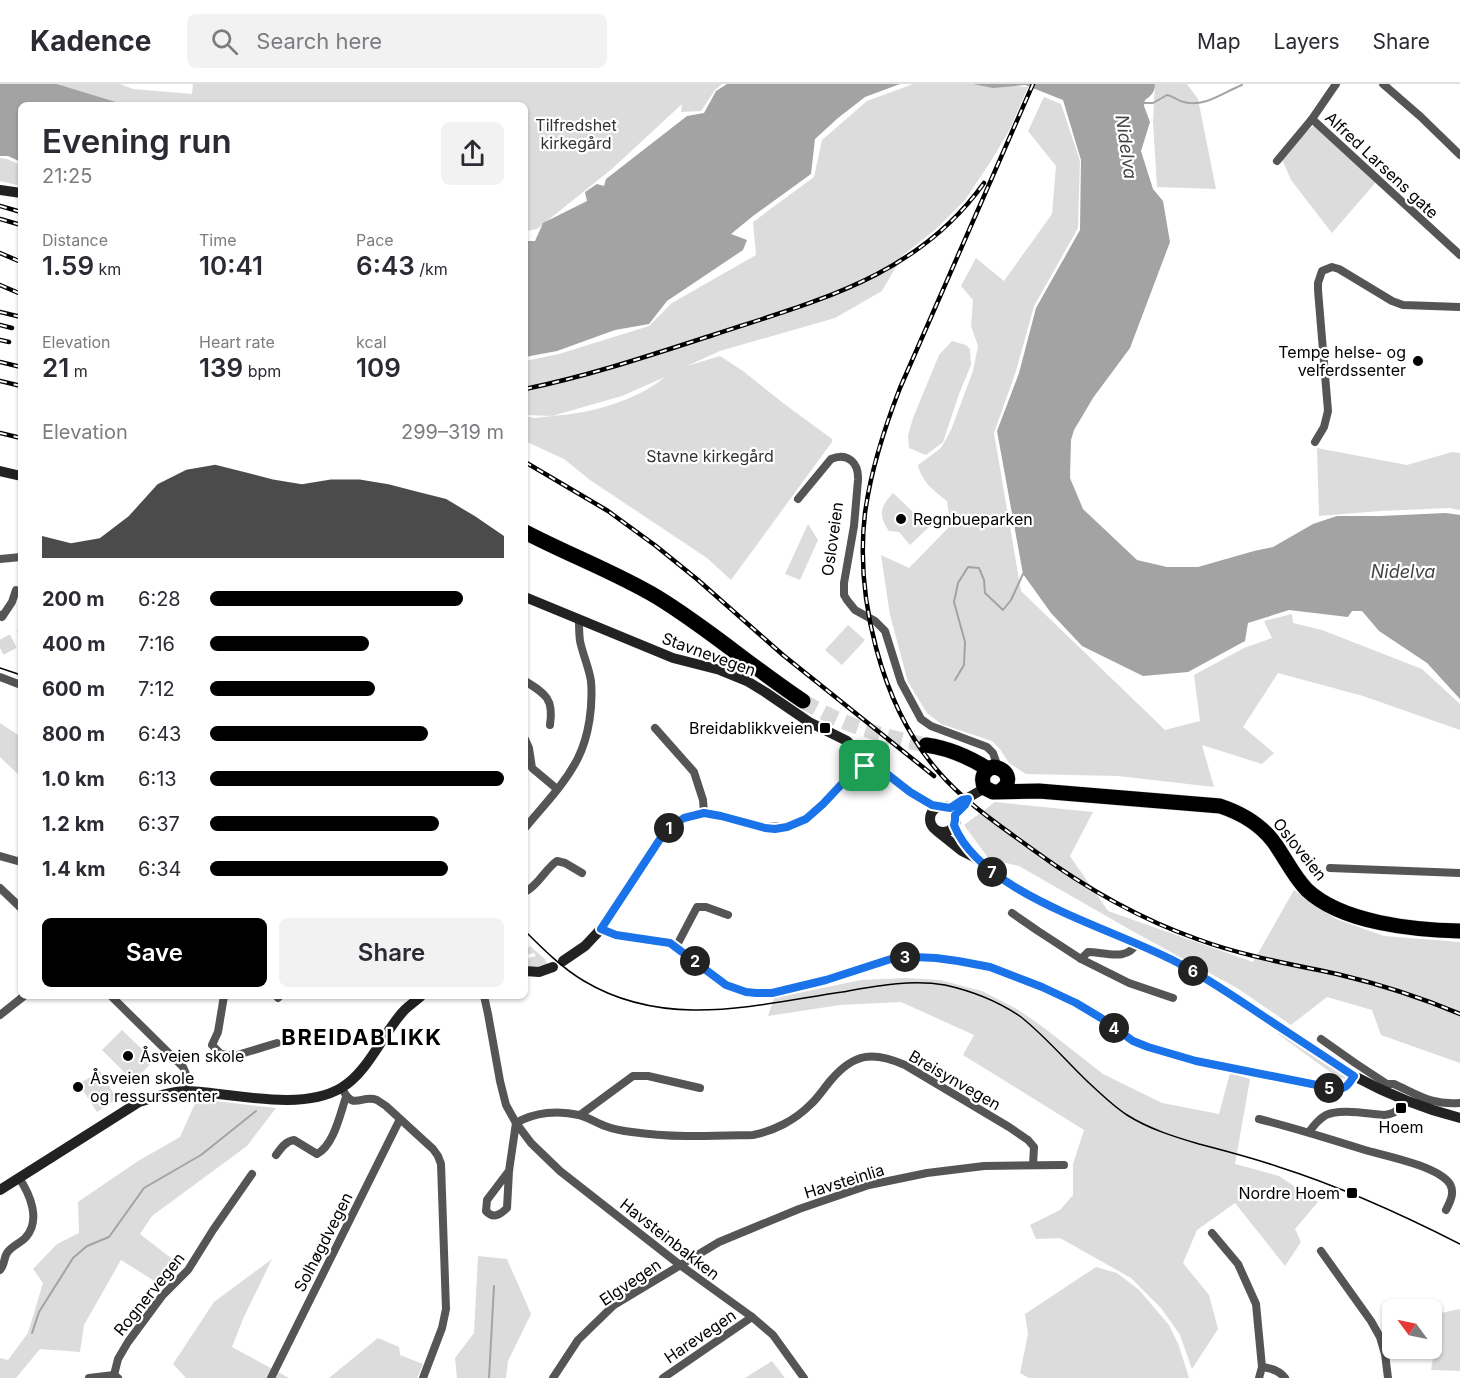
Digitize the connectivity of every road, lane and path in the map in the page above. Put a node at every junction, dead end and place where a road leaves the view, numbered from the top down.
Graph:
1 (1336, 84) edge
2 (1383, 84) edge
3 (1312, 119) junction
4 (1460, 155) edge
5 (1277, 161) dead end
6 (0, 190) edge
7 (18, 193) edge
8 (1460, 255) edge
9 (1460, 307) edge
10 (1315, 442) dead end
11 (0, 471) edge
12 (18, 476) edge
13 (798, 499) dead end
14 (528, 534) edge
15 (528, 541) edge
16 (552, 547) junction
17 (18, 557) edge
18 (0, 559) edge
19 (16, 590) dead end
20 (528, 598) edge
21 (1, 616) edge
22 (579, 618) junction
23 (0, 677) edge
24 (528, 683) edge
25 (18, 684) edge
26 (802, 701) tunnel mouth
27 (550, 725) dead end
28 (655, 728) dead end
29 (528, 744) edge
30 (926, 745) tunnel mouth
31 (865, 766) junction
32 (993, 779) junction
33 (557, 789) junction
34 (910, 792) junction
35 (704, 813) junction
36 (949, 814) junction
37 (930, 819) junction
38 (528, 824) edge
39 (937, 831) junction
40 (0, 856) edge
41 (974, 857) junction
42 (18, 861) edge
43 (1330, 868) dead end
44 (582, 873) dead end
45 (1460, 873) edge
46 (0, 888) edge
47 (528, 890) edge
48 (18, 905) edge
49 (1012, 913) dead end
50 (728, 915) dead end
51 (601, 929) junction
52 (1460, 932) edge
53 (1137, 943) junction
54 (676, 946) junction
55 (1081, 959) junction
56 (563, 961) dead end
57 (553, 967) dead end
58 (528, 971) edge
59 (1173, 998) dead end
60 (20, 999) edge
61 (114, 999) edge
62 (224, 999) edge
63 (417, 999) edge
64 (484, 999) edge
65 (0, 1015) edge
66 (1321, 1039) dead end
67 (278, 1042) dead end
68 (1354, 1076) junction
69 (1384, 1087) junction
70 (700, 1088) dead end
71 (186, 1091) junction
72 (344, 1092) junction
73 (1403, 1100) junction
74 (1460, 1102) edge
75 (580, 1115) junction
76 (1460, 1118) edge
77 (400, 1119) junction
78 (1259, 1119) dead end
79 (516, 1123) junction
80 (1310, 1132) junction
81 (276, 1155) dead end
82 (1033, 1165) junction
83 (1064, 1165) dead end
84 (509, 1171) junction
85 (252, 1174) dead end
86 (19, 1178) junction
87 (0, 1190) edge
88 (1446, 1210) dead end
89 (1212, 1233) dead end
90 (1321, 1251) dead end
91 (680, 1265) junction
92 (0, 1270) edge
93 (752, 1317) junction
94 (1262, 1366) junction
95 (116, 1376) edge
96 (89, 1378) edge
97 (271, 1378) edge
98 (423, 1378) edge
99 (553, 1378) edge
100 (663, 1378) edge
101 (804, 1378) edge
102 (1259, 1378) edge
103 (1285, 1378) edge
104 (1388, 1378) edge

1 - 3 street
2 - 4 street
3 - 5 street
3 - 8 street, Alfred Larsens gate
6 - 7 street
9 - 10 street
11 - 12 street
13 - 32 street, Osloveien
14 - 16 highway
15 - 16 highway
16 - 26 highway
17 - 18 street
19 - 21 street
20 - 22 street, Stavnevegen
22 - 31 street, Stavnevegen
22 - 33 street
23 - 25 street
24 - 27 street
28 - 35 street
29 - 33 street
30 - 32 highway
31 - 34 street
31 - 35 street
32 - 36 street
32 - 52 highway, Osloveien
33 - 38 street
34 - 36 street
34 - 37 street
35 - 51 street
36 - 37 street
36 - 39 street
36 - 41 street
37 - 39 street
39 - 41 street
40 - 42 street
41 - 53 street
43 - 45 street
44 - 47 street
46 - 48 street
49 - 55 street
50 - 54 street
51 - 54 street
51 - 56 street
53 - 55 street
53 - 68 street
54 - 68 street
55 - 59 street
57 - 58 street
60 - 65 street
61 - 71 street
62 - 67 street
63 - 72 street
64 - 79 street, Havsteinbakken
66 - 69 street
68 - 69 street
69 - 73 street
69 - 74 street
70 - 75 street
71 - 72 street
71 - 86 street
72 - 77 street
72 - 81 street
73 - 76 street
73 - 80 street
75 - 79 street, Breisynvegen
75 - 82 street, Breisynvegen
77 - 97 street, Solhøgdvegen
77 - 98 street
78 - 80 street
79 - 84 street
79 - 91 street, Havsteinbakken
80 - 88 street
82 - 83 street, Havsteinlia
82 - 91 street, Havsteinlia
84 - 84 street
85 - 95 street, Rognervegen
86 - 87 street
86 - 92 street
89 - 94 street
90 - 104 street
91 - 93 street, Havsteinbakken
91 - 99 street, Elgvegen
93 - 100 street, Harevegen
93 - 101 street, Havsteinbakken
94 - 102 street
94 - 103 street
95 - 96 street

